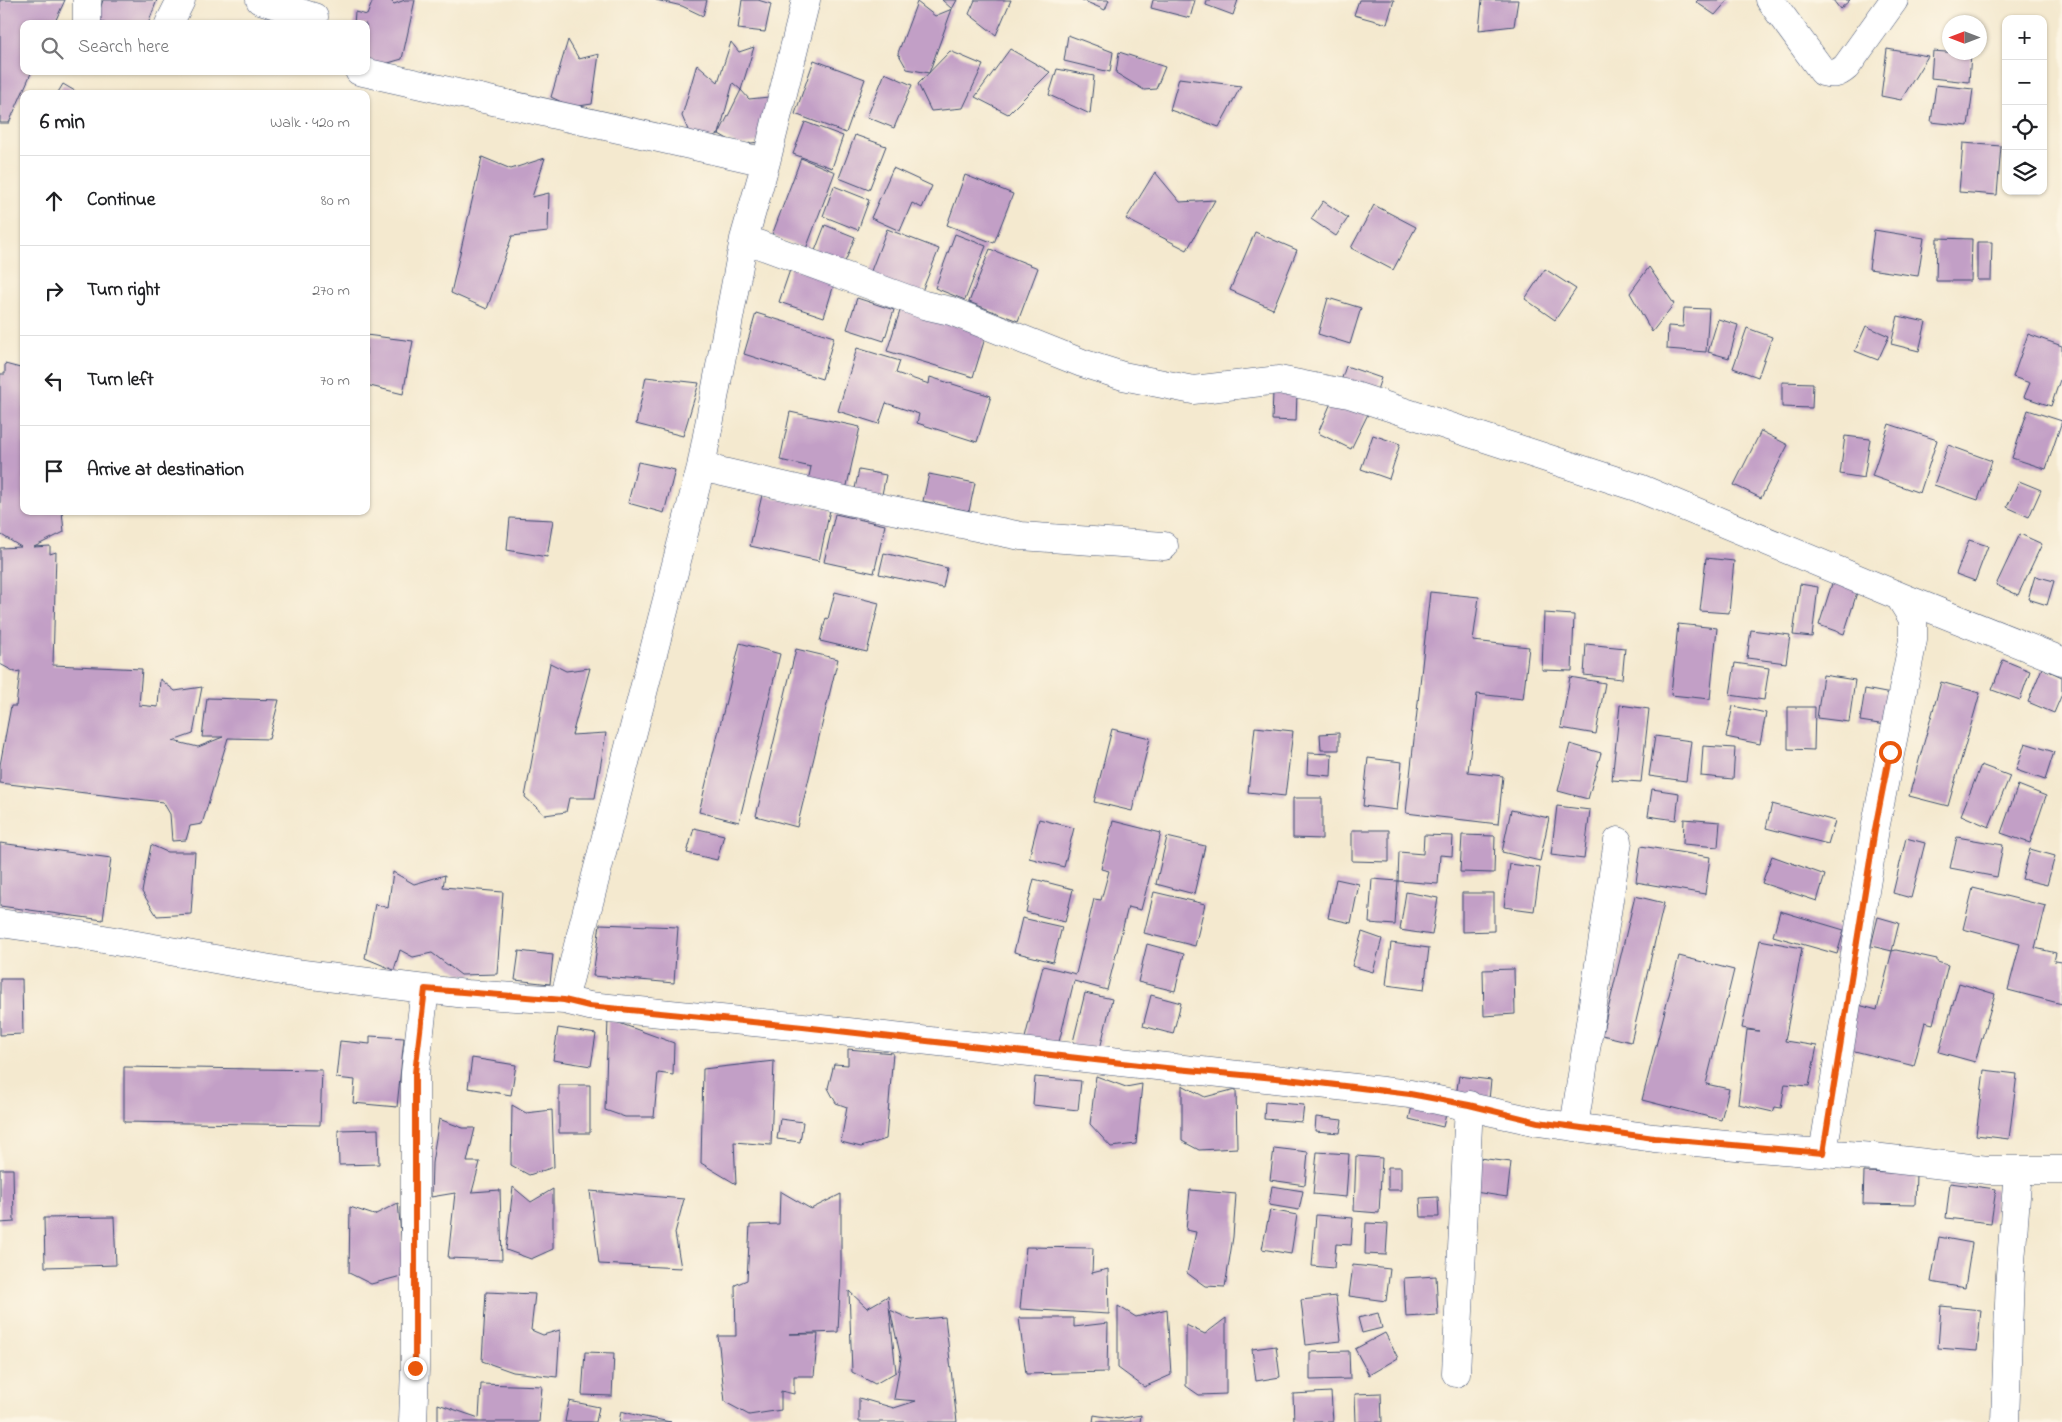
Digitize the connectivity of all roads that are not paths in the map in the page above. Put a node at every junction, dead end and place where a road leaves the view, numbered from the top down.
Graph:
1 (87, 0) edge
2 (181, 0) edge
3 (260, 0) edge
4 (806, 0) edge
5 (1770, 0) edge
6 (1894, 0) edge
7 (315, 13) edge
8 (88, 20) edge
9 (171, 20) edge
10 (370, 73) edge
11 (766, 162) junction
12 (744, 239) junction
13 (701, 467) junction
14 (1164, 546) dead end
15 (1900, 596) junction
16 (2062, 660) edge
17 (1618, 841) dead end
18 (0, 924) edge
19 (425, 989) junction
20 (564, 1000) junction
21 (1469, 1105) junction
22 (1574, 1127) junction
23 (1823, 1153) junction
24 (2018, 1170) junction
25 (2062, 1170) edge
26 (1456, 1373) dead end
27 (413, 1422) edge
28 (2005, 1422) edge

1 - 8 street
2 - 9 street
3 - 7 street
4 - 11 street
5 - 6 street
10 - 11 street
11 - 12 street
12 - 13 street
12 - 15 street
13 - 14 street
13 - 20 street
15 - 16 street
15 - 23 street
17 - 22 street
18 - 19 street
19 - 20 street
19 - 27 street
20 - 21 street
21 - 22 street
21 - 26 street
22 - 23 street
23 - 24 street
24 - 25 street
24 - 28 street

